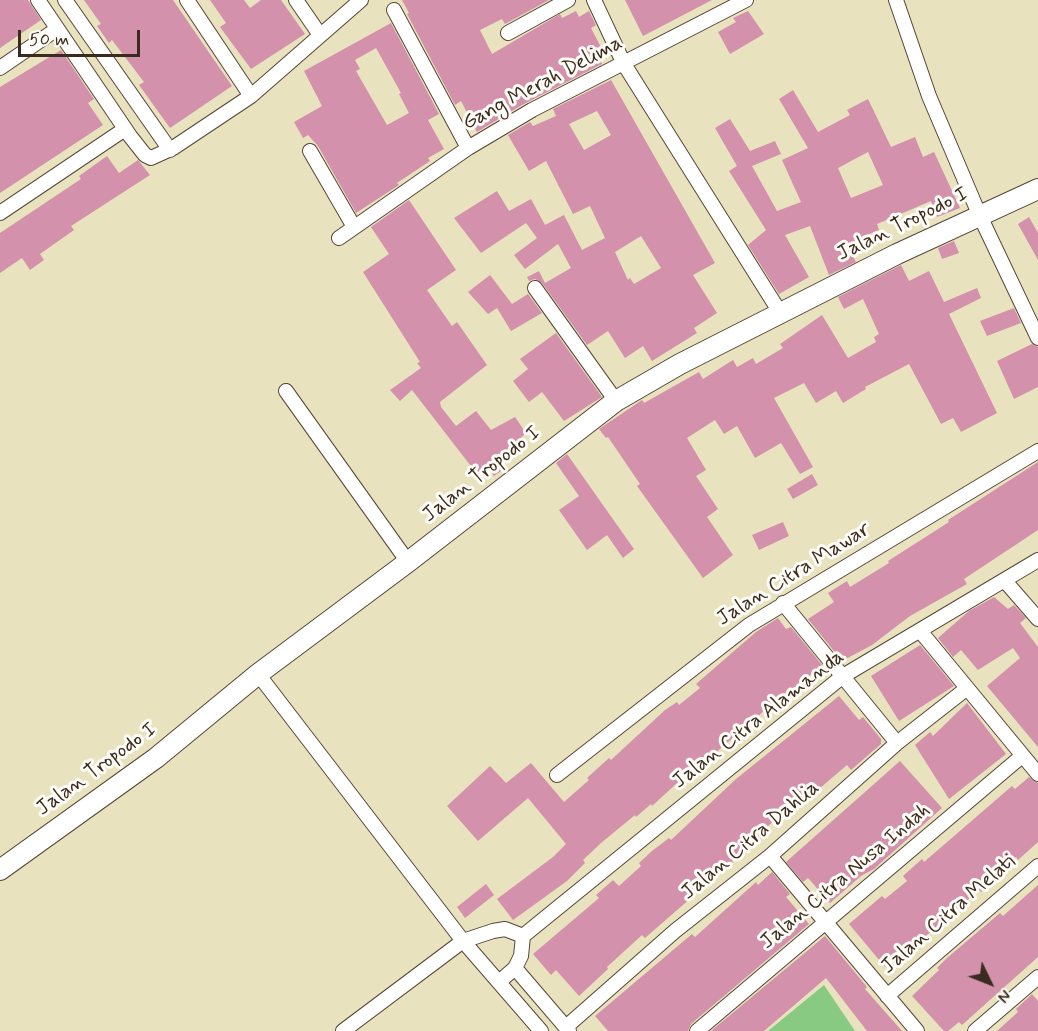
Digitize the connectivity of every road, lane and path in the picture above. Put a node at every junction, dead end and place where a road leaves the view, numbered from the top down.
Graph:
1 (38, 0) edge
2 (65, 0) edge
3 (187, 0) edge
4 (296, 0) edge
5 (361, 0) edge
6 (568, 0) edge
7 (594, 0) edge
8 (746, 0) edge
9 (896, 0) edge
10 (394, 10) dead end
11 (57, 28) junction
12 (508, 33) dead end
13 (320, 35) junction
14 (624, 64) junction
15 (0, 68) edge
16 (251, 96) junction
17 (125, 129) junction
18 (468, 148) junction
19 (170, 150) junction
20 (310, 151) dead end
21 (1038, 189) edge
22 (0, 213) edge
23 (978, 214) junction
24 (354, 227) junction
25 (339, 238) dead end
26 (536, 288) dead end
27 (780, 314) junction
28 (1038, 338) edge
29 (286, 391) dead end
30 (616, 400) junction
31 (1038, 451) edge
32 (1038, 560) edge
33 (408, 562) junction
34 (1005, 581) junction
35 (783, 603) junction
36 (1038, 619) edge
37 (921, 632) junction
38 (258, 675) junction
39 (843, 676) junction
40 (966, 689) junction
41 (897, 743) junction
42 (1022, 756) junction
43 (1038, 774) edge
44 (557, 776) dead end
45 (770, 856) junction
46 (1038, 866) edge
47 (0, 870) edge
48 (825, 921) junction
49 (523, 936) junction
50 (463, 941) junction
51 (515, 968) junction
52 (1038, 977) edge
53 (499, 982) junction
54 (887, 996) junction
55 (568, 1029) edge
56 (343, 1031) edge
57 (541, 1031) edge
58 (697, 1031) edge
59 (917, 1031) edge
60 (975, 1031) edge

1 - 11 street
2 - 19 street
3 - 16 street
4 - 13 street
5 - 13 street
6 - 12 street
7 - 14 street
8 - 14 street, Gang Merah Delima
9 - 23 street
10 - 18 street
11 - 15 street
11 - 17 street
13 - 16 street
14 - 18 street, Gang Merah Delima
14 - 27 street
16 - 19 street
17 - 19 street
17 - 22 street
18 - 24 street, Gang Merah Delima
20 - 24 street
21 - 23 street, Jalan Tropodo I
23 - 27 street, Jalan Tropodo I
23 - 28 street
24 - 25 street, Gang Merah Delima
26 - 30 street
27 - 30 street, Jalan Tropodo I
29 - 33 street
30 - 33 street, Jalan Tropodo I
31 - 35 street, Jalan Citra Mawar
32 - 34 street, Jalan Citra Alamanda
33 - 38 street, Jalan Tropodo I
34 - 36 street
34 - 37 street, Jalan Citra Alamanda
35 - 39 street
35 - 44 street, Jalan Citra Mawar
37 - 39 street, Jalan Citra Alamanda
37 - 40 street
38 - 47 street, Jalan Tropodo I
38 - 50 street
39 - 41 street
39 - 49 street, Jalan Citra Alamanda
40 - 41 street, Jalan Citra Dahlia
40 - 42 street
41 - 45 street, Jalan Citra Dahlia
42 - 43 street
42 - 48 street, Jalan Citra Nusa Indah
45 - 48 street
45 - 55 street, Jalan Citra Dahlia
46 - 54 street, Jalan Citra Melati
48 - 54 street
48 - 58 street, Jalan Citra Nusa Indah
49 - 50 street
49 - 51 street
50 - 53 street
50 - 56 street
51 - 53 street
51 - 55 street
52 - 60 street
53 - 57 street
54 - 59 street

